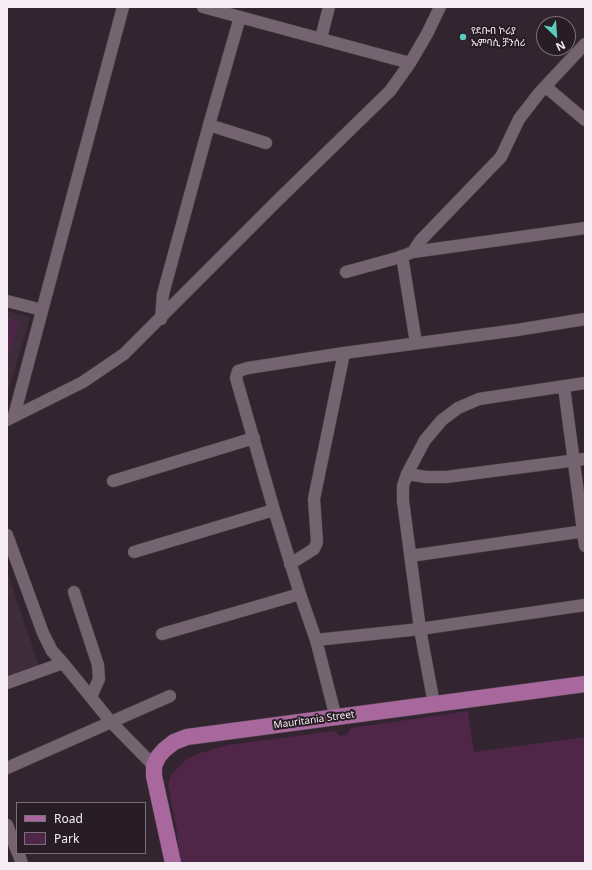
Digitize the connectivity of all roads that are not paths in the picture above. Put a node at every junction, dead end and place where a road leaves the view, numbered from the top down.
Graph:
1 (123, 7) edge
2 (203, 7) edge
3 (329, 7) edge
4 (440, 7) edge
5 (220, 9) edge
6 (240, 17) junction
7 (321, 38) junction
8 (585, 44) edge
9 (410, 63) junction
10 (546, 87) junction
11 (585, 120) edge
12 (209, 125) junction
13 (266, 143) dead end
14 (585, 228) edge
15 (407, 254) junction
16 (346, 272) dead end
17 (7, 301) edge
18 (42, 310) junction
19 (161, 319) junction
20 (585, 319) edge
21 (416, 343) junction
22 (344, 353) junction
23 (585, 383) edge
24 (564, 387) junction
25 (10, 418) edge
26 (254, 438) junction
27 (579, 460) edge
28 (407, 474) junction
29 (113, 482) dead end
30 (274, 510) junction
31 (584, 531) edge
32 (7, 535) edge
33 (585, 546) edge
34 (134, 552) dead end
35 (410, 556) junction
36 (290, 564) junction
37 (74, 592) dead end
38 (300, 594) junction
39 (585, 605) edge
40 (420, 629) junction
41 (162, 634) dead end
42 (316, 640) junction
43 (63, 663) junction
44 (7, 683) edge
45 (585, 684) edge
46 (170, 696) dead end
47 (91, 697) junction
48 (434, 704) junction
49 (336, 718) junction
50 (111, 722) junction
51 (154, 766) junction
52 (7, 768) edge
53 (7, 825) edge
54 (16, 847) edge
55 (172, 863) edge

1 - 18 street
2 - 5 street
3 - 7 street
4 - 9 street
5 - 6 street
6 - 7 street
6 - 12 street
7 - 9 street
8 - 10 street
9 - 19 street
10 - 11 street
10 - 15 street
12 - 13 street
12 - 19 street
14 - 15 street
15 - 16 street
15 - 21 street
17 - 18 street
18 - 25 street
19 - 25 street
20 - 21 street
21 - 22 street
22 - 26 street
22 - 36 street
23 - 24 street
24 - 27 street
24 - 28 street
26 - 29 street
26 - 30 street
27 - 28 street
27 - 31 street
28 - 35 street
30 - 34 street
30 - 36 street
31 - 33 street
31 - 35 street
32 - 43 street
35 - 40 street
36 - 38 street
37 - 47 street
38 - 41 street
38 - 42 street
39 - 40 street
40 - 42 street
40 - 48 street
42 - 49 street
43 - 44 street
43 - 47 street
45 - 48 main road, Mauritania Street
46 - 50 street
47 - 50 street
48 - 49 main road, Mauritania Street
49 - 51 main road, Mauritania Street
50 - 51 street
50 - 52 street
51 - 55 main road
53 - 54 street

